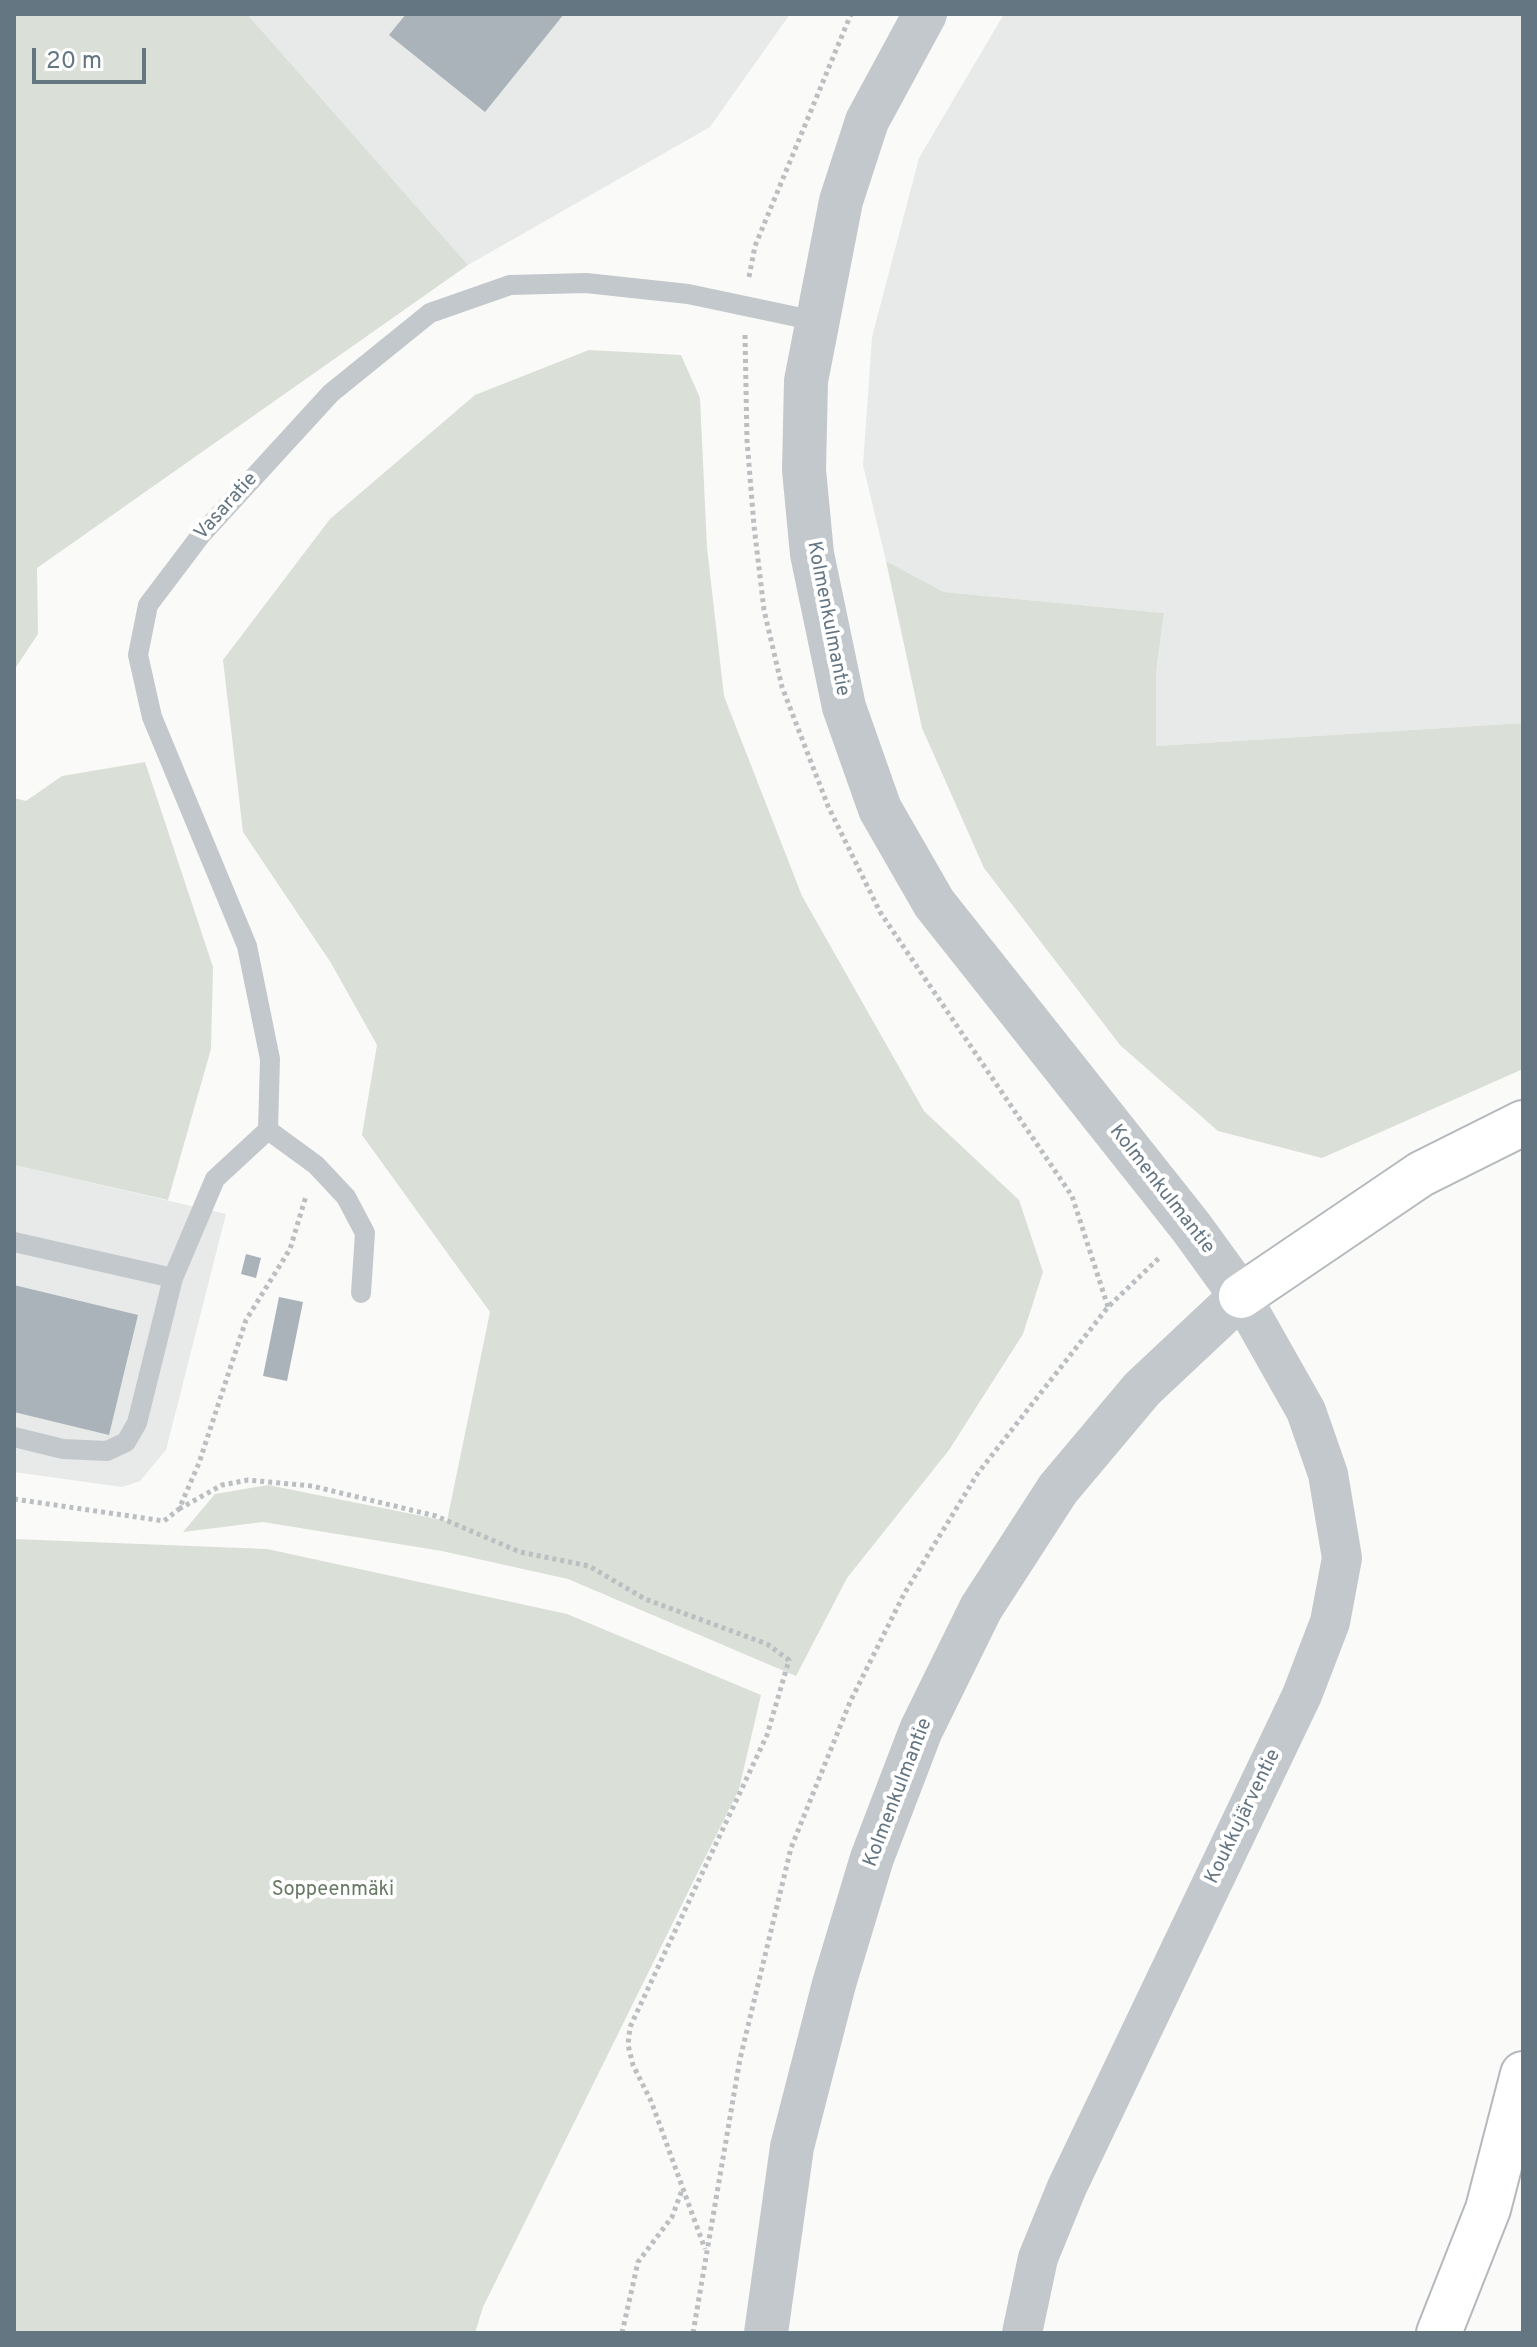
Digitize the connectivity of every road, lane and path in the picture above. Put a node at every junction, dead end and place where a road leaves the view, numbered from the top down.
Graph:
1 (925, 14) edge
2 (816, 321) junction
3 (1523, 1123) edge
4 (268, 1130) junction
5 (316, 1165) junction
6 (14, 1242) edge
7 (173, 1278) junction
8 (361, 1293) dead end
9 (1241, 1296) junction
10 (14, 1437) edge
11 (14, 1499) edge
12 (179, 1509) junction
13 (1523, 2074) edge
14 (682, 2189) junction
15 (705, 2249) dead end
16 (622, 2333) edge
17 (766, 2333) edge
18 (1022, 2333) edge
19 (1439, 2333) edge

1 - 2 street, Kolmenkulmantie
2 - 4 lane, Vasaratie
2 - 9 street, Kolmenkulmantie
3 - 9 highway
4 - 5 lane
4 - 7 lane
5 - 8 lane
5 - 12 path
6 - 7 lane
7 - 10 lane
9 - 17 street, Kolmenkulmantie
9 - 18 street, Koukkujärventie
11 - 12 path
12 - 14 path
13 - 19 highway
14 - 15 path
14 - 16 path

